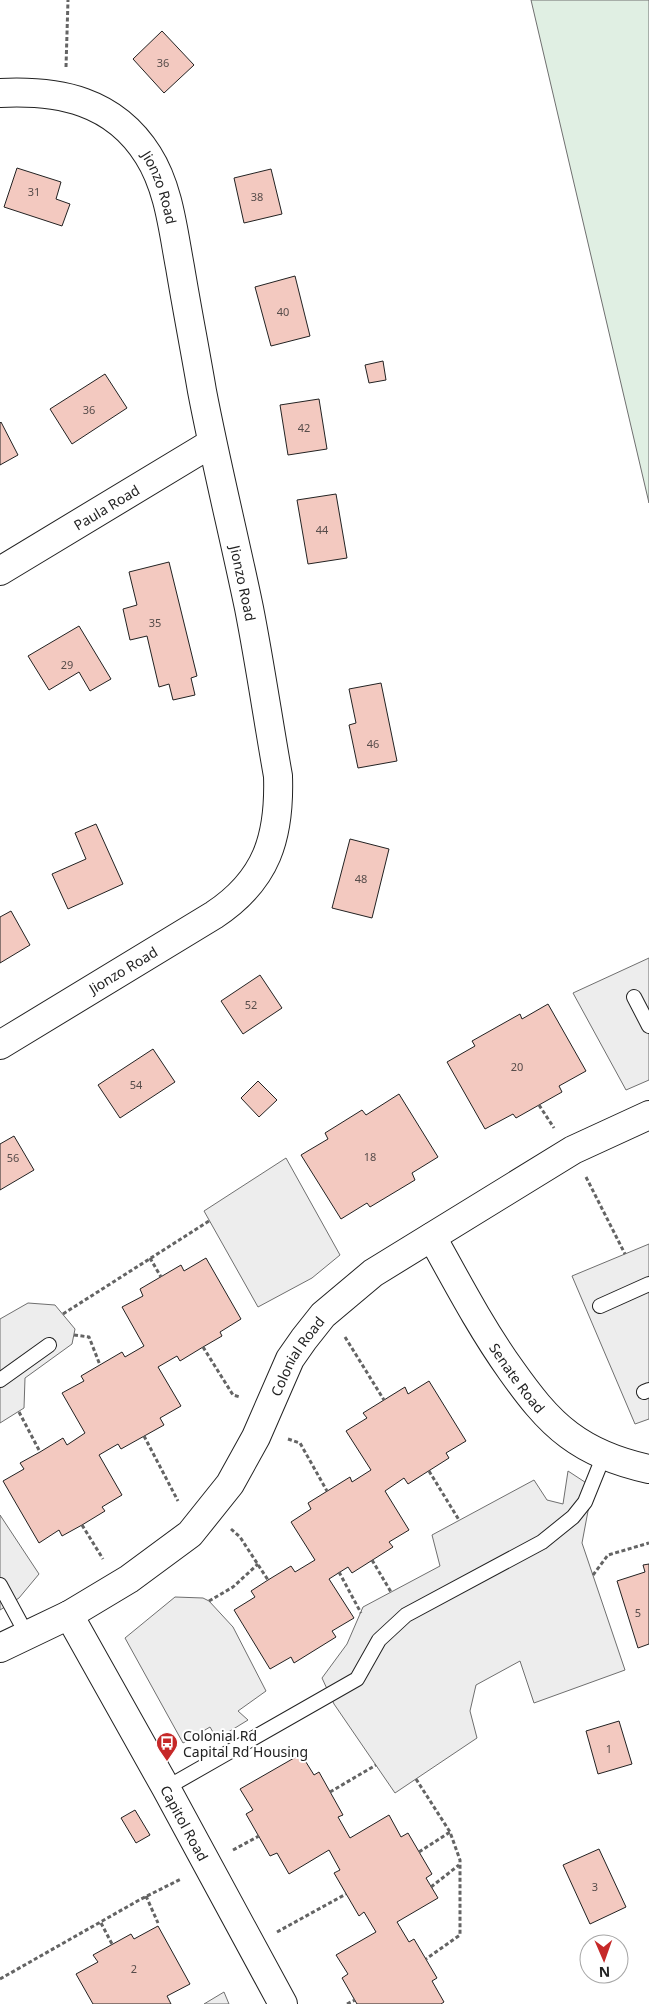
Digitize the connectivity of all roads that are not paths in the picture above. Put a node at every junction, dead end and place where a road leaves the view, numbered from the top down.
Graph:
1 (0, 93) edge
2 (212, 444) junction
3 (0, 571) edge
4 (634, 997) dead end
5 (649, 1026) edge
6 (0, 1045) edge
7 (649, 1115) edge
8 (432, 1237) junction
9 (649, 1284) edge
10 (600, 1306) dead end
11 (49, 1346) dead end
12 (0, 1380) edge
13 (604, 1455) junction
14 (649, 1469) edge
15 (0, 1585) edge
16 (70, 1615) junction
17 (27, 1635) junction
18 (0, 1648) edge
19 (166, 1788) junction
20 (283, 2004) edge

1 - 2 street, Jionzo Road
2 - 3 street, Paula Road
2 - 6 street, Jionzo Road
4 - 5 lane
7 - 8 street, Colonial Road
8 - 13 street, Senate Road
8 - 16 street, Colonial Road
9 - 10 lane
11 - 12 lane
13 - 14 street, Senate Road
13 - 19 lane
15 - 17 lane
16 - 17 street, Colonial Road
16 - 19 street, Capitol Road
17 - 18 street, Colonial Road
19 - 20 street, Capitol Road

